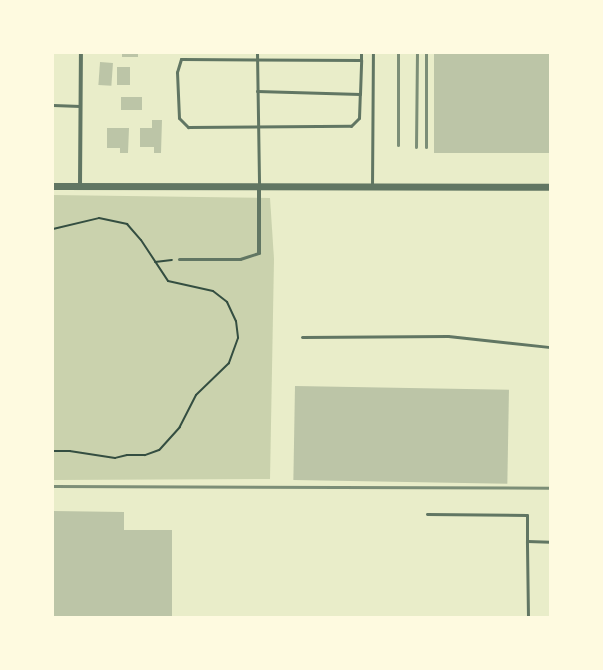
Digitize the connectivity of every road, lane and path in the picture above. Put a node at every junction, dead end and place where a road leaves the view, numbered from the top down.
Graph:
1 (81, 53) edge
2 (257, 53) edge
3 (361, 53) edge
4 (373, 53) edge
5 (257, 58) junction
6 (361, 60) junction
7 (257, 91) junction
8 (360, 94) junction
9 (53, 105) edge
10 (80, 106) junction
11 (257, 126) junction
12 (53, 186) edge
13 (80, 187) junction
14 (259, 187) junction
15 (372, 187) junction
16 (550, 187) edge
17 (53, 229) edge
18 (258, 253) joint
19 (180, 259) joint
20 (154, 262) junction
21 (302, 337) dead end
22 (550, 347) edge
23 (53, 451) edge
24 (427, 514) dead end
25 (527, 541) junction
26 (550, 542) edge
27 (528, 617) edge

1 - 10 street
2 - 5 lane
3 - 6 lane
4 - 15 lane
5 - 6 lane
5 - 7 lane
5 - 11 lane
6 - 8 lane
7 - 8 lane
7 - 11 lane
8 - 11 lane
9 - 10 lane
10 - 13 street
11 - 14 lane
12 - 13 street
13 - 14 street
14 - 15 street
14 - 18 street
15 - 16 street
17 - 20 path
18 - 19 lane
19 - 20 path
20 - 23 path
21 - 22 lane
24 - 25 lane
25 - 26 lane
25 - 27 lane

